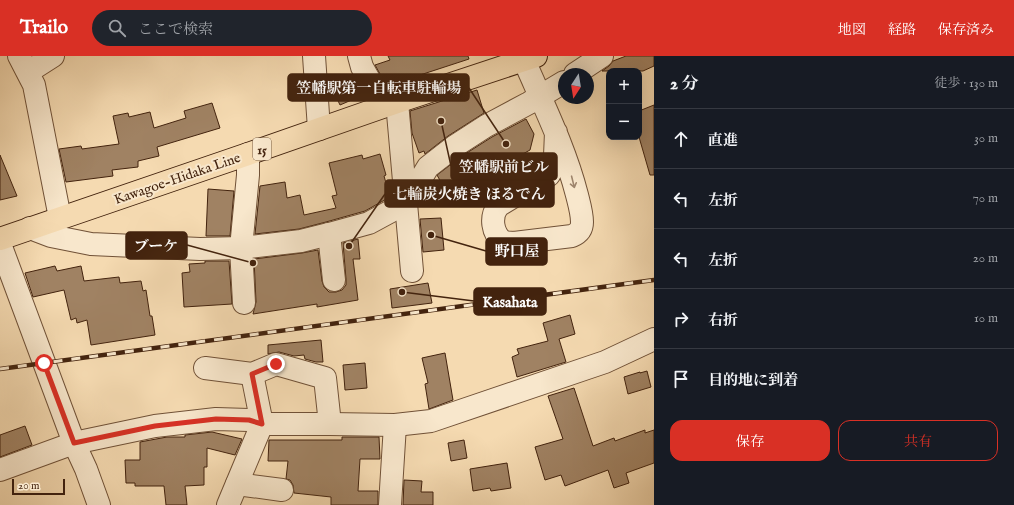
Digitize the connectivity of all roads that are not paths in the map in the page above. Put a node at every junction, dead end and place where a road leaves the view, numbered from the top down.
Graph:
1 (53, 56) edge
2 (314, 56) edge
3 (359, 56) edge
4 (602, 56) edge
5 (530, 58) edge
6 (23, 64) edge
7 (584, 68) edge
8 (558, 86) edge
9 (540, 97) junction
10 (391, 104) junction
11 (319, 129) junction
12 (556, 132) junction
13 (248, 154) junction
14 (406, 203) junction
15 (60, 218) junction
16 (30, 228) junction
17 (329, 234) junction
18 (0, 239) edge
19 (0, 244) edge
20 (241, 248) junction
21 (412, 271) dead end
22 (334, 280) dead end
23 (244, 303) dead end
24 (652, 346) edge
25 (205, 368) dead end
26 (252, 374) junction
27 (262, 424) junction
28 (330, 424) junction
29 (395, 425) junction
30 (74, 443) junction
31 (0, 470) edge
32 (237, 484) junction
33 (282, 490) dead end
34 (100, 505) edge
35 (228, 505) edge
36 (390, 505) edge

1 - 6 street
2 - 11 street
3 - 10 street
4 - 7 street
5 - 9 street
5 - 10 main road, Kawagoe-Hidaka Line / 15
6 - 15 street
8 - 9 street
9 - 12 street
9 - 14 street
10 - 11 main road, Kawagoe-Hidaka Line / 15
10 - 14 street
11 - 13 main road, Kawagoe-Hidaka Line / 15
12 -> 12 street
13 - 15 main road, Kawagoe-Hidaka Line / 15
13 - 20 street
14 - 17 street
14 - 21 street
15 - 16 main road, Kawagoe-Hidaka Line / 15
16 - 18 main road, Kawagoe-Hidaka Line / 15
16 - 20 street
17 - 20 street
17 - 22 street
19 - 30 street
20 - 23 street
24 - 29 street
25 - 26 street
26 - 27 street
26 - 28 street
27 - 28 street
27 - 30 street
27 - 32 street
28 - 29 street
29 - 36 street
30 - 31 street
30 - 34 street
32 - 33 street
32 - 35 street

